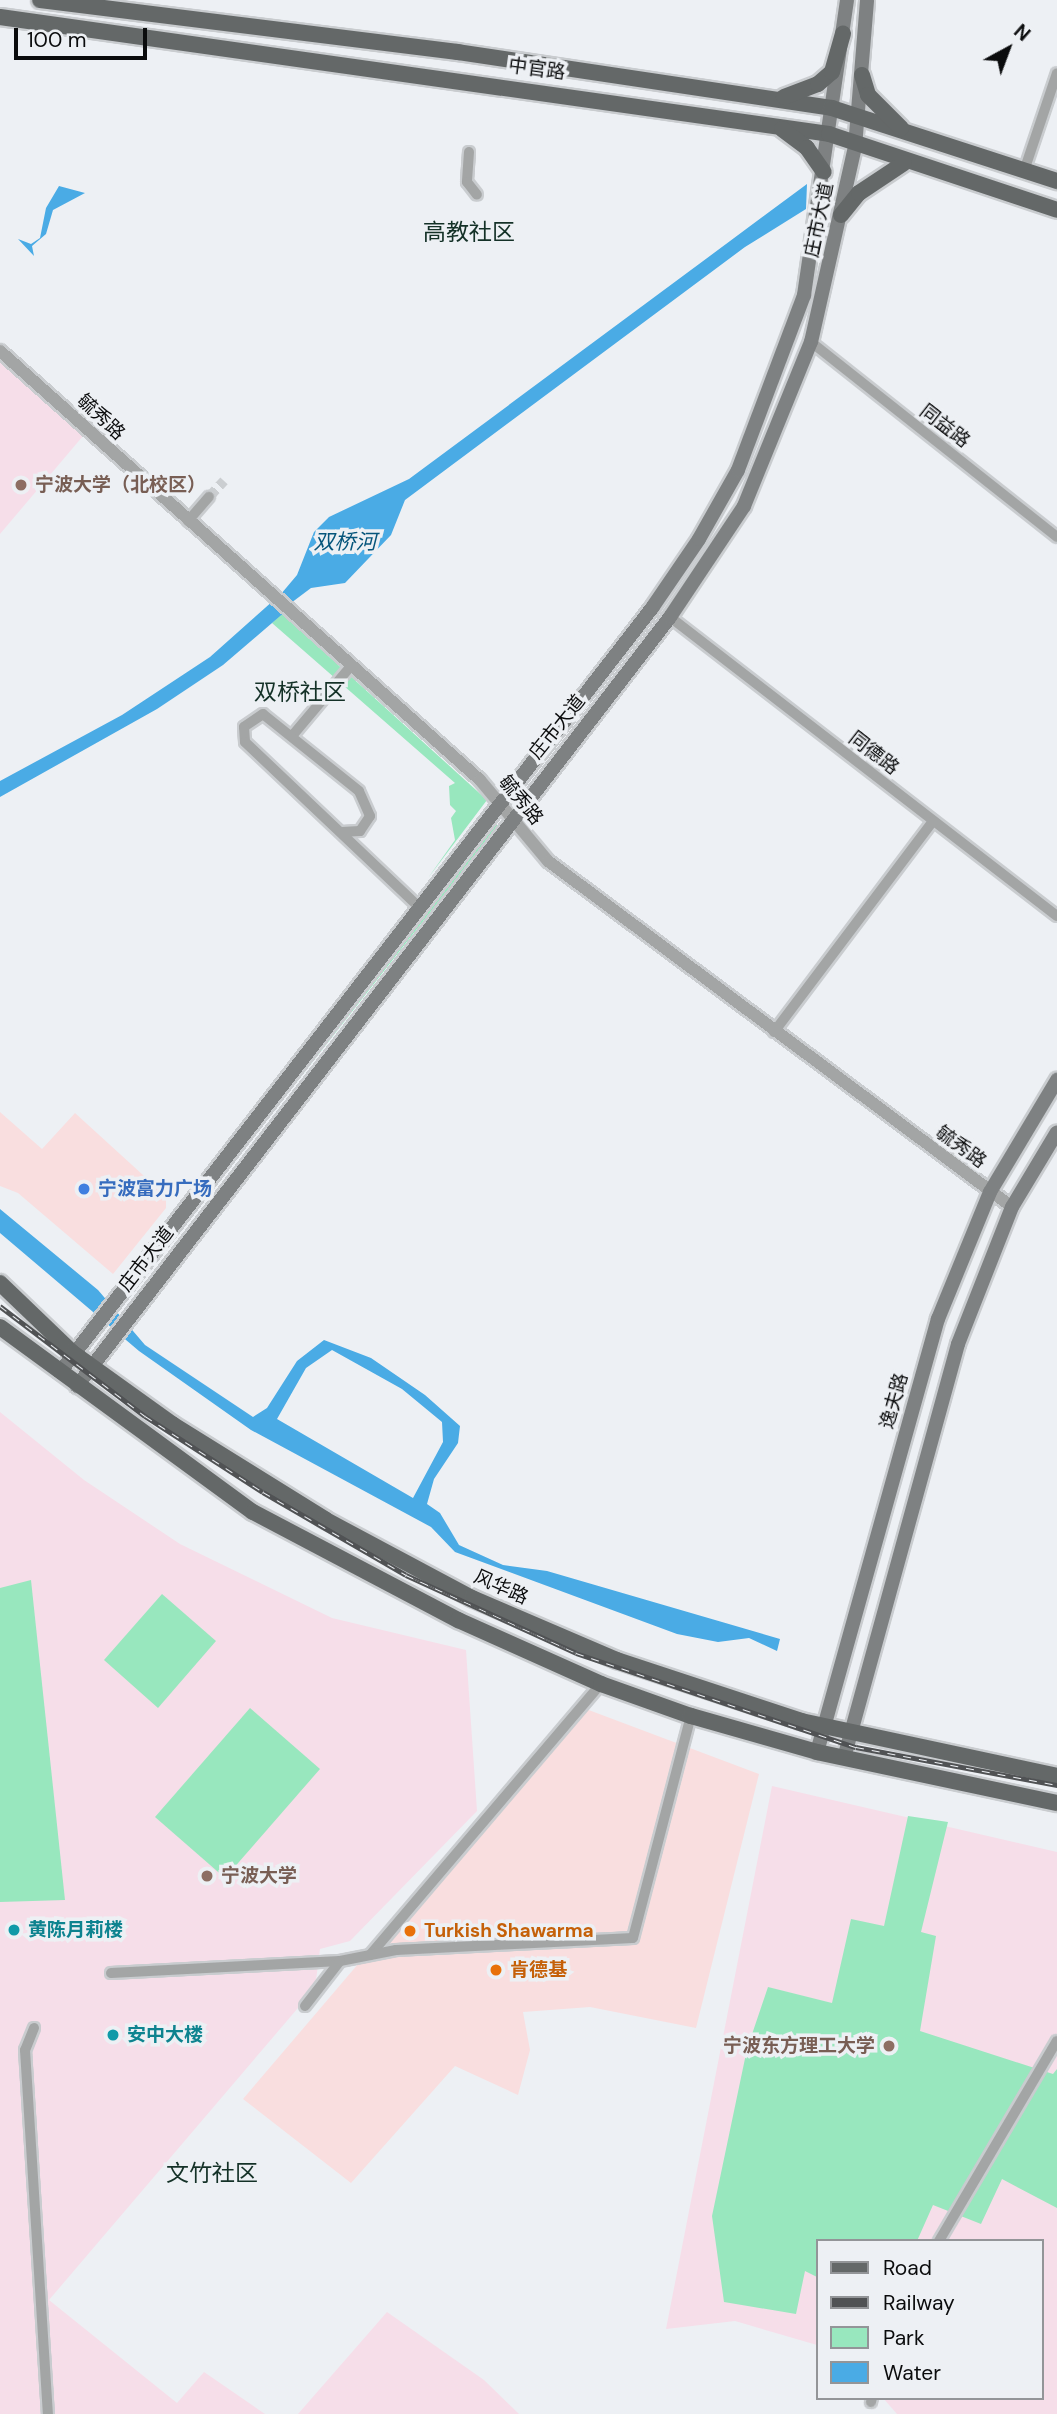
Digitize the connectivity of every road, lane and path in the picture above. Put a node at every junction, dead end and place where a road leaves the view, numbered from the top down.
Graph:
1 (40, 0) edge
2 (846, 0) edge
3 (867, 0) edge
4 (0, 17) edge
5 (843, 34) junction
6 (1057, 73) edge
7 (862, 75) junction
8 (775, 99) junction
9 (832, 108) junction
10 (859, 117) junction
11 (777, 125) junction
12 (905, 132) junction
13 (829, 134) junction
14 (855, 146) junction
15 (469, 152) dead end
16 (904, 163) junction
17 (1024, 171) junction
18 (824, 172) junction
19 (1057, 181) edge
20 (477, 195) dead end
21 (1057, 210) edge
22 (841, 215) junction
23 (811, 342) junction
24 (0, 351) edge
25 (209, 497) tunnel mouth
26 (188, 521) junction
27 (1057, 537) edge
28 (670, 617) junction
29 (351, 666) junction
30 (292, 736) junction
31 (499, 801) junction
32 (508, 820) junction
33 (933, 821) junction
34 (342, 832) junction
35 (419, 907) junction
36 (1057, 916) edge
37 (774, 1032) junction
38 (1057, 1080) edge
39 (1057, 1132) edge
40 (990, 1192) junction
41 (1012, 1207) junction
42 (0, 1283) edge
43 (0, 1327) edge
44 (78, 1347) junction
45 (95, 1359) junction
46 (60, 1372) junction
47 (77, 1386) junction
48 (601, 1684) junction
49 (691, 1716) junction
50 (824, 1726) junction
51 (851, 1732) junction
52 (817, 1752) junction
53 (844, 1758) junction
54 (1057, 1776) edge
55 (1057, 1804) edge
56 (370, 1955) junction
57 (340, 1961) junction
58 (111, 1973) dead end
59 (304, 2006) dead end
60 (34, 2028) dead end
61 (1057, 2041) edge
62 (940, 2239) edge
63 (48, 2414) edge

1 - 8 main road, 中官路
2 - 5 main road, 庄市大道
3 - 7 main road, 庄市大道
4 - 11 main road, 中官路
5 - 8 main road
5 - 9 main road, 庄市大道
6 - 17 street
7 - 10 main road, 庄市大道
7 - 12 main road
8 - 9 main road, 中官路
9 - 10 main road, 中官路
9 - 13 main road, 庄市大道
10 - 12 main road, 中官路
10 - 14 main road, 庄市大道
11 - 13 main road, 中官路
11 - 18 main road
12 - 17 main road, 中官路
13 - 14 main road, 中官路
13 - 18 main road, 庄市大道
14 - 16 main road, 中官路
14 - 22 main road, 庄市大道
15 - 20 street
16 - 21 main road, 中官路
16 - 22 main road
17 - 19 main road, 中官路
18 - 31 main road, 庄市大道
22 - 23 main road, 庄市大道
23 - 27 street, 同益路
23 - 28 main road, 庄市大道
24 - 26 street, 毓秀路
25 - 26 street
26 - 29 street, 毓秀路
28 - 32 main road, 庄市大道
28 - 33 street, 同德路
29 - 30 street
29 - 31 street, 毓秀路
30 - 34 street
30 - 34 street
31 - 32 street, 毓秀路
31 - 35 main road, 庄市大道
32 - 37 street, 毓秀路
32 - 45 main road, 庄市大道
33 - 36 street, 同德路
33 - 37 street
34 - 35 street
35 - 44 main road, 庄市大道
37 - 40 street, 毓秀路
38 - 40 main road, 逸夫路
39 - 41 main road
40 - 41 street, 毓秀路
40 - 50 main road, 逸夫路
41 - 51 main road
42 - 44 main road, 风华路
43 - 46 main road
44 - 45 main road, 风华路
44 - 46 main road, 庄市大道
45 - 47 main road, 庄市大道
45 - 50 main road, 风华路
46 - 47 main road
47 - 48 main road
48 - 49 main road
48 - 56 street
49 - 52 main road
49 - 56 street
50 - 51 main road, 风华路
50 - 52 main road, 逸夫路
51 - 53 main road
51 - 54 main road, 风华路
52 - 53 main road
53 - 55 main road
56 - 57 street
57 - 58 street
57 - 59 street
60 - 63 street
61 - 62 street

